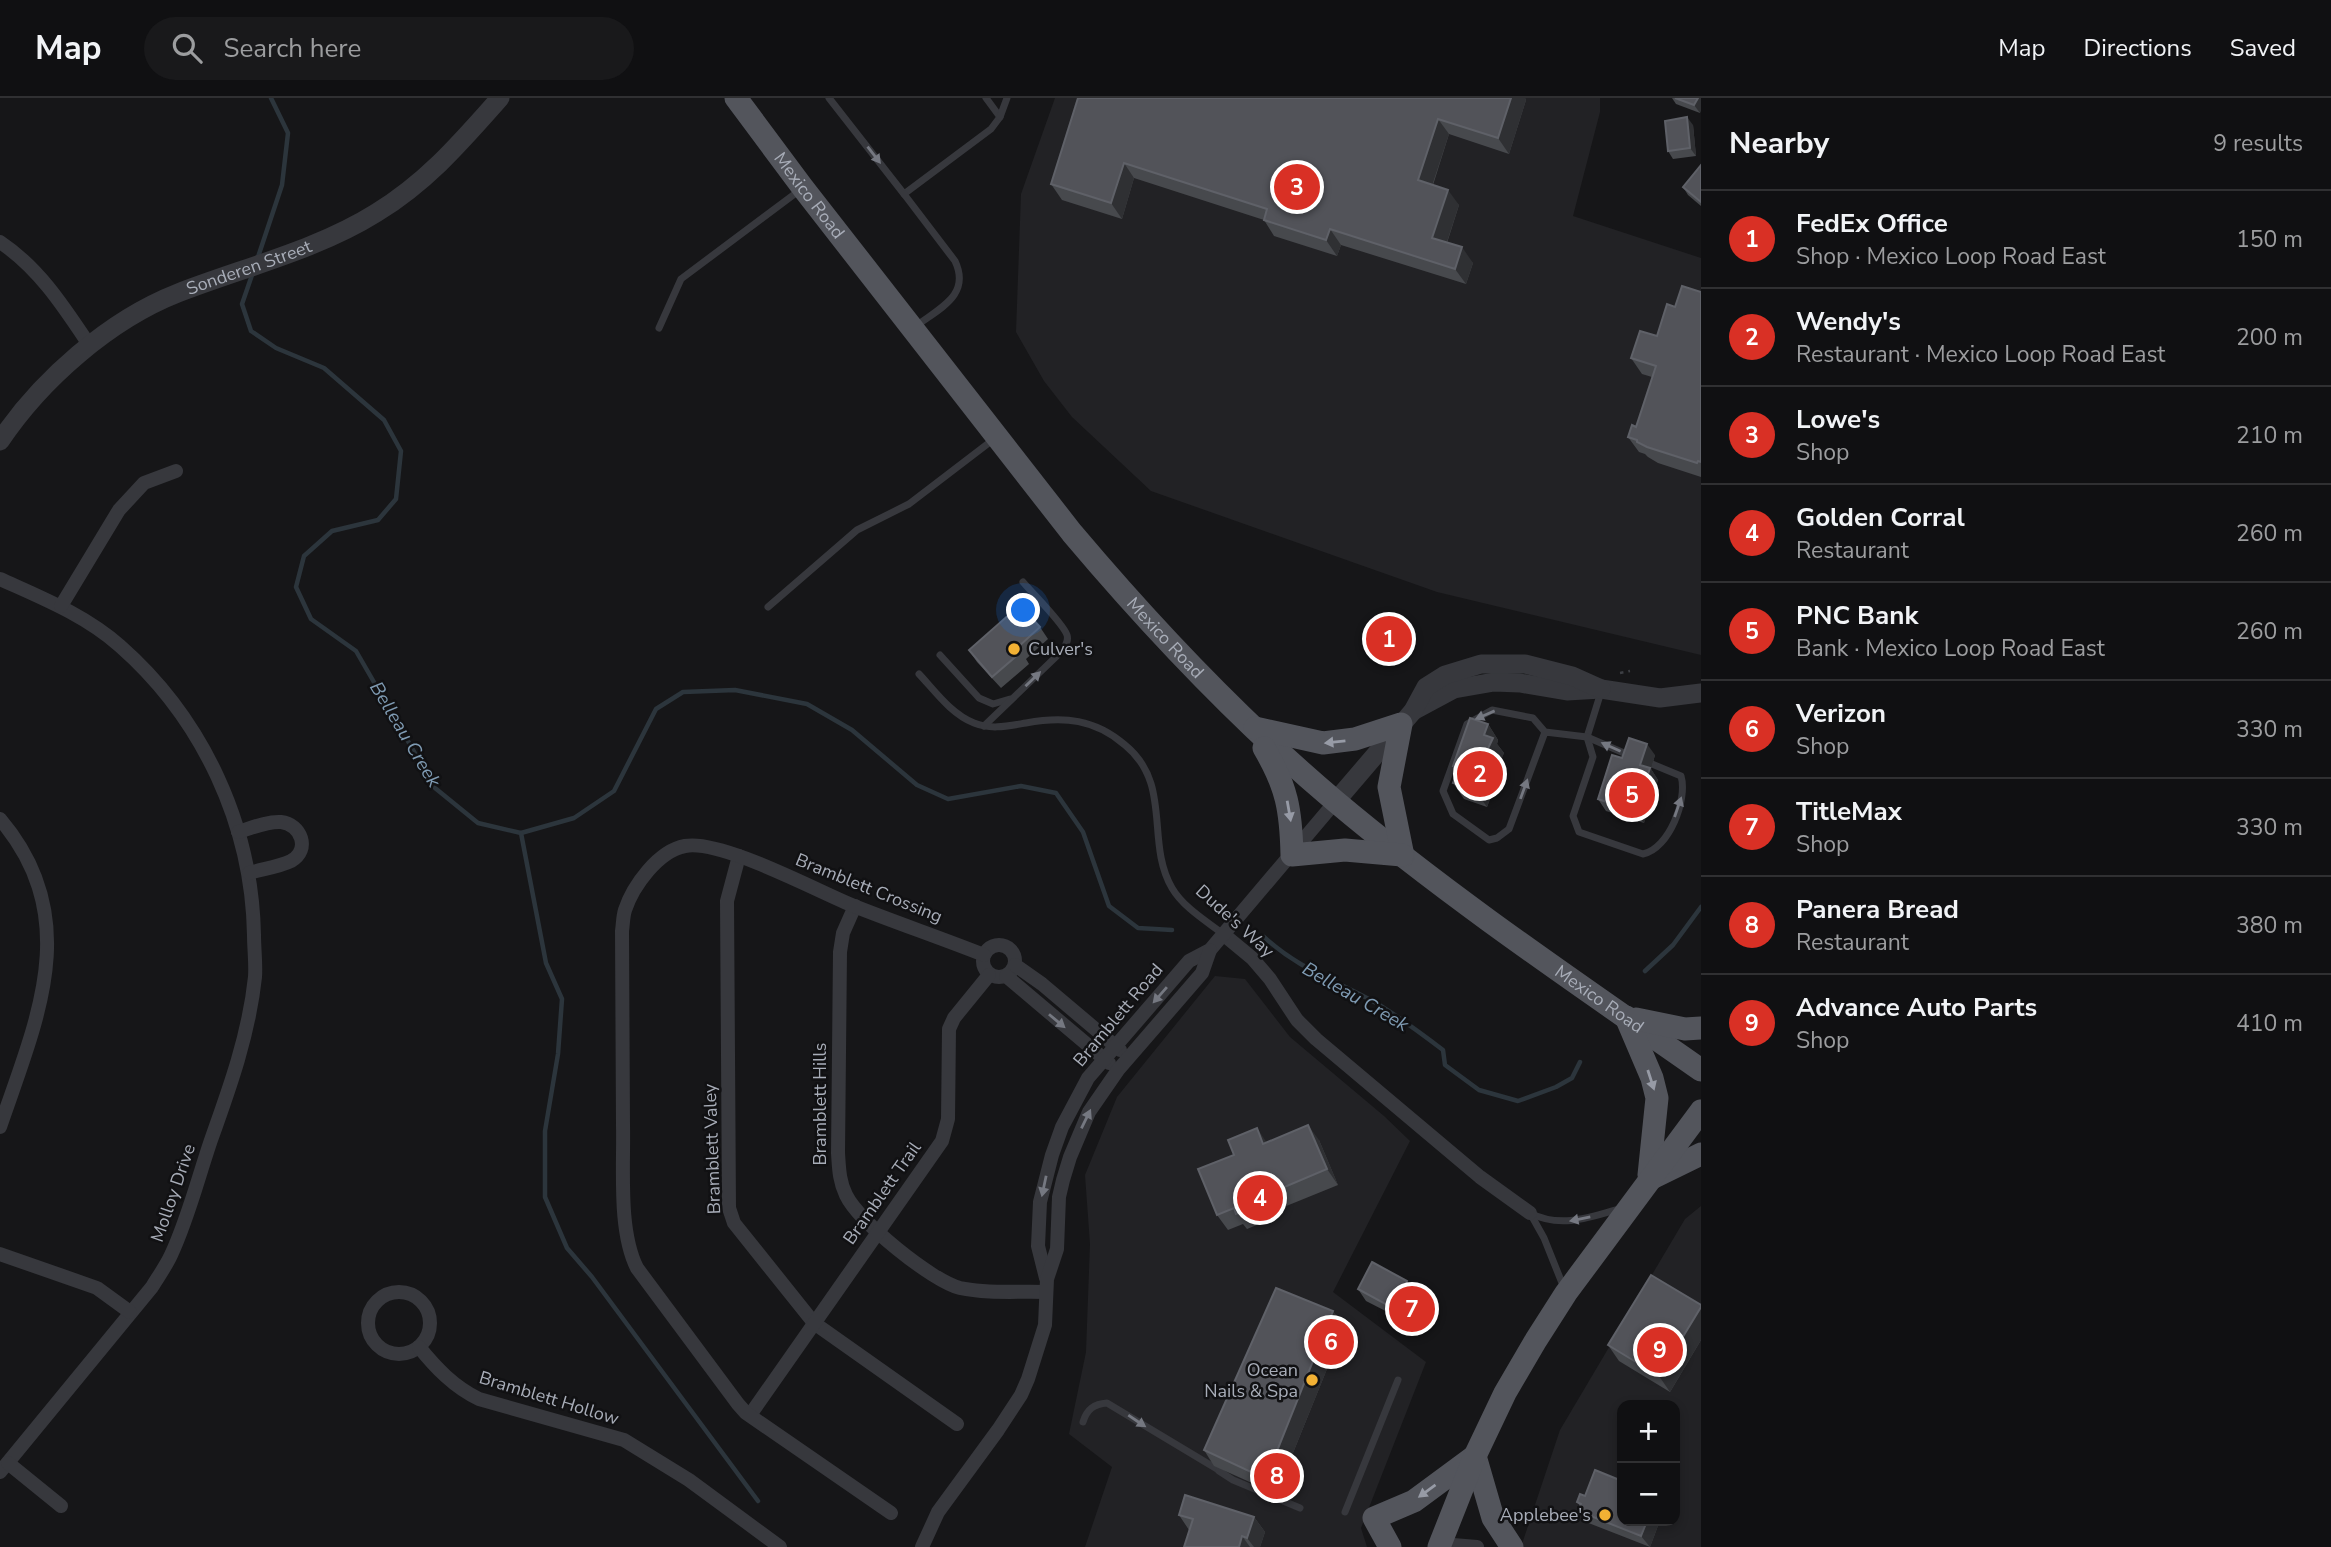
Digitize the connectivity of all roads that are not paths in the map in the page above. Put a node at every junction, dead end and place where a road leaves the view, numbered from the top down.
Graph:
1 (500, 98) edge
2 (736, 98) edge
3 (986, 98) edge
4 (1007, 98) edge
5 (832, 99) edge
6 (1000, 117) junction
7 (803, 188) junction
8 (904, 194) junction
9 (0, 242) edge
10 (659, 328) dead end
11 (913, 328) junction
12 (89, 346) junction
13 (997, 436) junction
14 (0, 441) edge
15 (176, 471) dead end
16 (0, 579) edge
17 (1023, 582) dead end
18 (61, 606) junction
19 (768, 607) dead end
20 (940, 655) dead end
21 (919, 674) dead end
22 (1601, 689) junction
23 (1701, 693) edge
24 (1013, 698) junction
25 (1407, 718) junction
26 (984, 726) junction
27 (1252, 727) junction
28 (1545, 732) junction
29 (1587, 737) junction
30 (1635, 758) edge
31 (1652, 764) dead end
32 (1336, 801) junction
33 (0, 820) edge
34 (238, 832) junction
35 (1292, 855) junction
36 (739, 856) junction
37 (1403, 856) junction
38 (249, 873) junction
39 (855, 906) junction
40 (1223, 934) junction
41 (1210, 950) junction
42 (984, 954) junction
43 (1011, 971) junction
44 (989, 975) junction
45 (1626, 1017) junction
46 (1701, 1028) edge
47 (1115, 1046) junction
48 (1128, 1057) junction
49 (1104, 1059) junction
50 (1118, 1070) junction
51 (1701, 1070) edge
52 (1701, 1111) edge
53 (0, 1128) edge
54 (1701, 1154) edge
55 (1649, 1179) junction
56 (1630, 1205) junction
57 (1530, 1213) junction
58 (877, 1233) junction
59 (0, 1254) edge
60 (1046, 1285) junction
61 (1566, 1293) junction
62 (130, 1312) junction
63 (814, 1323) junction
64 (419, 1347) junction
65 (1398, 1380) dead end
66 (750, 1415) junction
67 (1083, 1422) dead end
68 (957, 1424) dead end
69 (1475, 1456) junction
70 (4, 1468) edge
71 (61, 1506) dead end
72 (1300, 1508) dead end
73 (1345, 1512) dead end
74 (891, 1513) dead end
75 (1442, 1546) edge
76 (780, 1547) edge
77 (922, 1547) edge
78 (1390, 1547) edge
79 (1477, 1547) edge
80 (1512, 1547) edge

1 - 12 street, Sonderen Street
2 - 7 main road, Mexico Road
3 - 6 lane
4 - 6 lane
5 -> 8 lane
6 - 8 lane
7 - 10 lane
7 - 11 main road, Mexico Road
8 - 11 lane
9 - 12 street
11 - 13 main road, Mexico Road
12 - 14 street, Sonderen Street
13 - 19 lane
13 - 27 main road, Mexico Road
15 - 18 street
16 - 18 street, Molloy Drive
24 -> 17 lane
18 - 34 street, Molloy Drive
20 - 24 lane
21 - 26 lane, Dude's Way
22 - 23 street
22 - 25 street
22 - 29 lane
24 - 26 lane
25 -> 27 main road
25 - 32 street
25 - 37 main road
26 - 40 lane, Dude's Way
27 - 32 main road, Mexico Road
27 -> 35 main road
28 -> 28 lane
28 - 29 lane
30 -> 29 lane
29 -> 31 lane
32 - 35 street, Bramblett Road
32 - 37 main road, Mexico Road
33 - 53 street
34 - 38 street, Molloy Drive
34 - 38 street
35 - 37 main road
35 - 40 street, Bramblett Road
36 - 39 street, Bramblett Crossing
36 - 63 street, Bramblett Valey
36 - 66 street, Bramblett Crossing
37 - 45 main road, Mexico Road
38 - 62 street, Molloy Drive
39 - 42 street, Bramblett Crossing
39 - 58 street, Bramblett Hills
40 - 41 street, Bramblett Road
40 - 57 street, Dude's Way
41 -> 47 street, Bramblett Road
41 - 48 street, Bramblett Road
42 - 43 street
42 - 44 street
43 - 44 street
43 - 47 street
43 -> 49 street
44 - 58 street, Bramblett Trail
45 - 46 main road
45 - 51 main road, Mexico Road
45 -> 55 main road
47 - 48 street
47 - 49 street, Bramblett Road
48 - 50 street, Bramblett Road
49 - 50 street
49 -> 60 street, Bramblett Road
60 -> 50 street, Bramblett Road
52 - 55 main road
54 - 55 main road
55 - 56 main road
56 -> 57 lane, Dude's Way
56 - 61 main road
57 - 61 lane, Dude's Way
58 - 60 street, Bramblett Hills
58 - 63 street, Bramblett Trail
59 - 62 street
60 - 77 street, Bramblett Road
61 - 69 main road
62 - 70 street, Molloy Drive
63 - 66 street, Bramblett Trail
63 - 68 street, Bramblett Valey
64 - 64 street
64 - 76 street, Bramblett Hollow
65 - 73 lane
66 - 74 street, Bramblett Crossing
67 -> 72 lane
69 - 75 main road
69 -> 78 main road
69 - 80 main road
70 - 71 street
75 - 79 street

